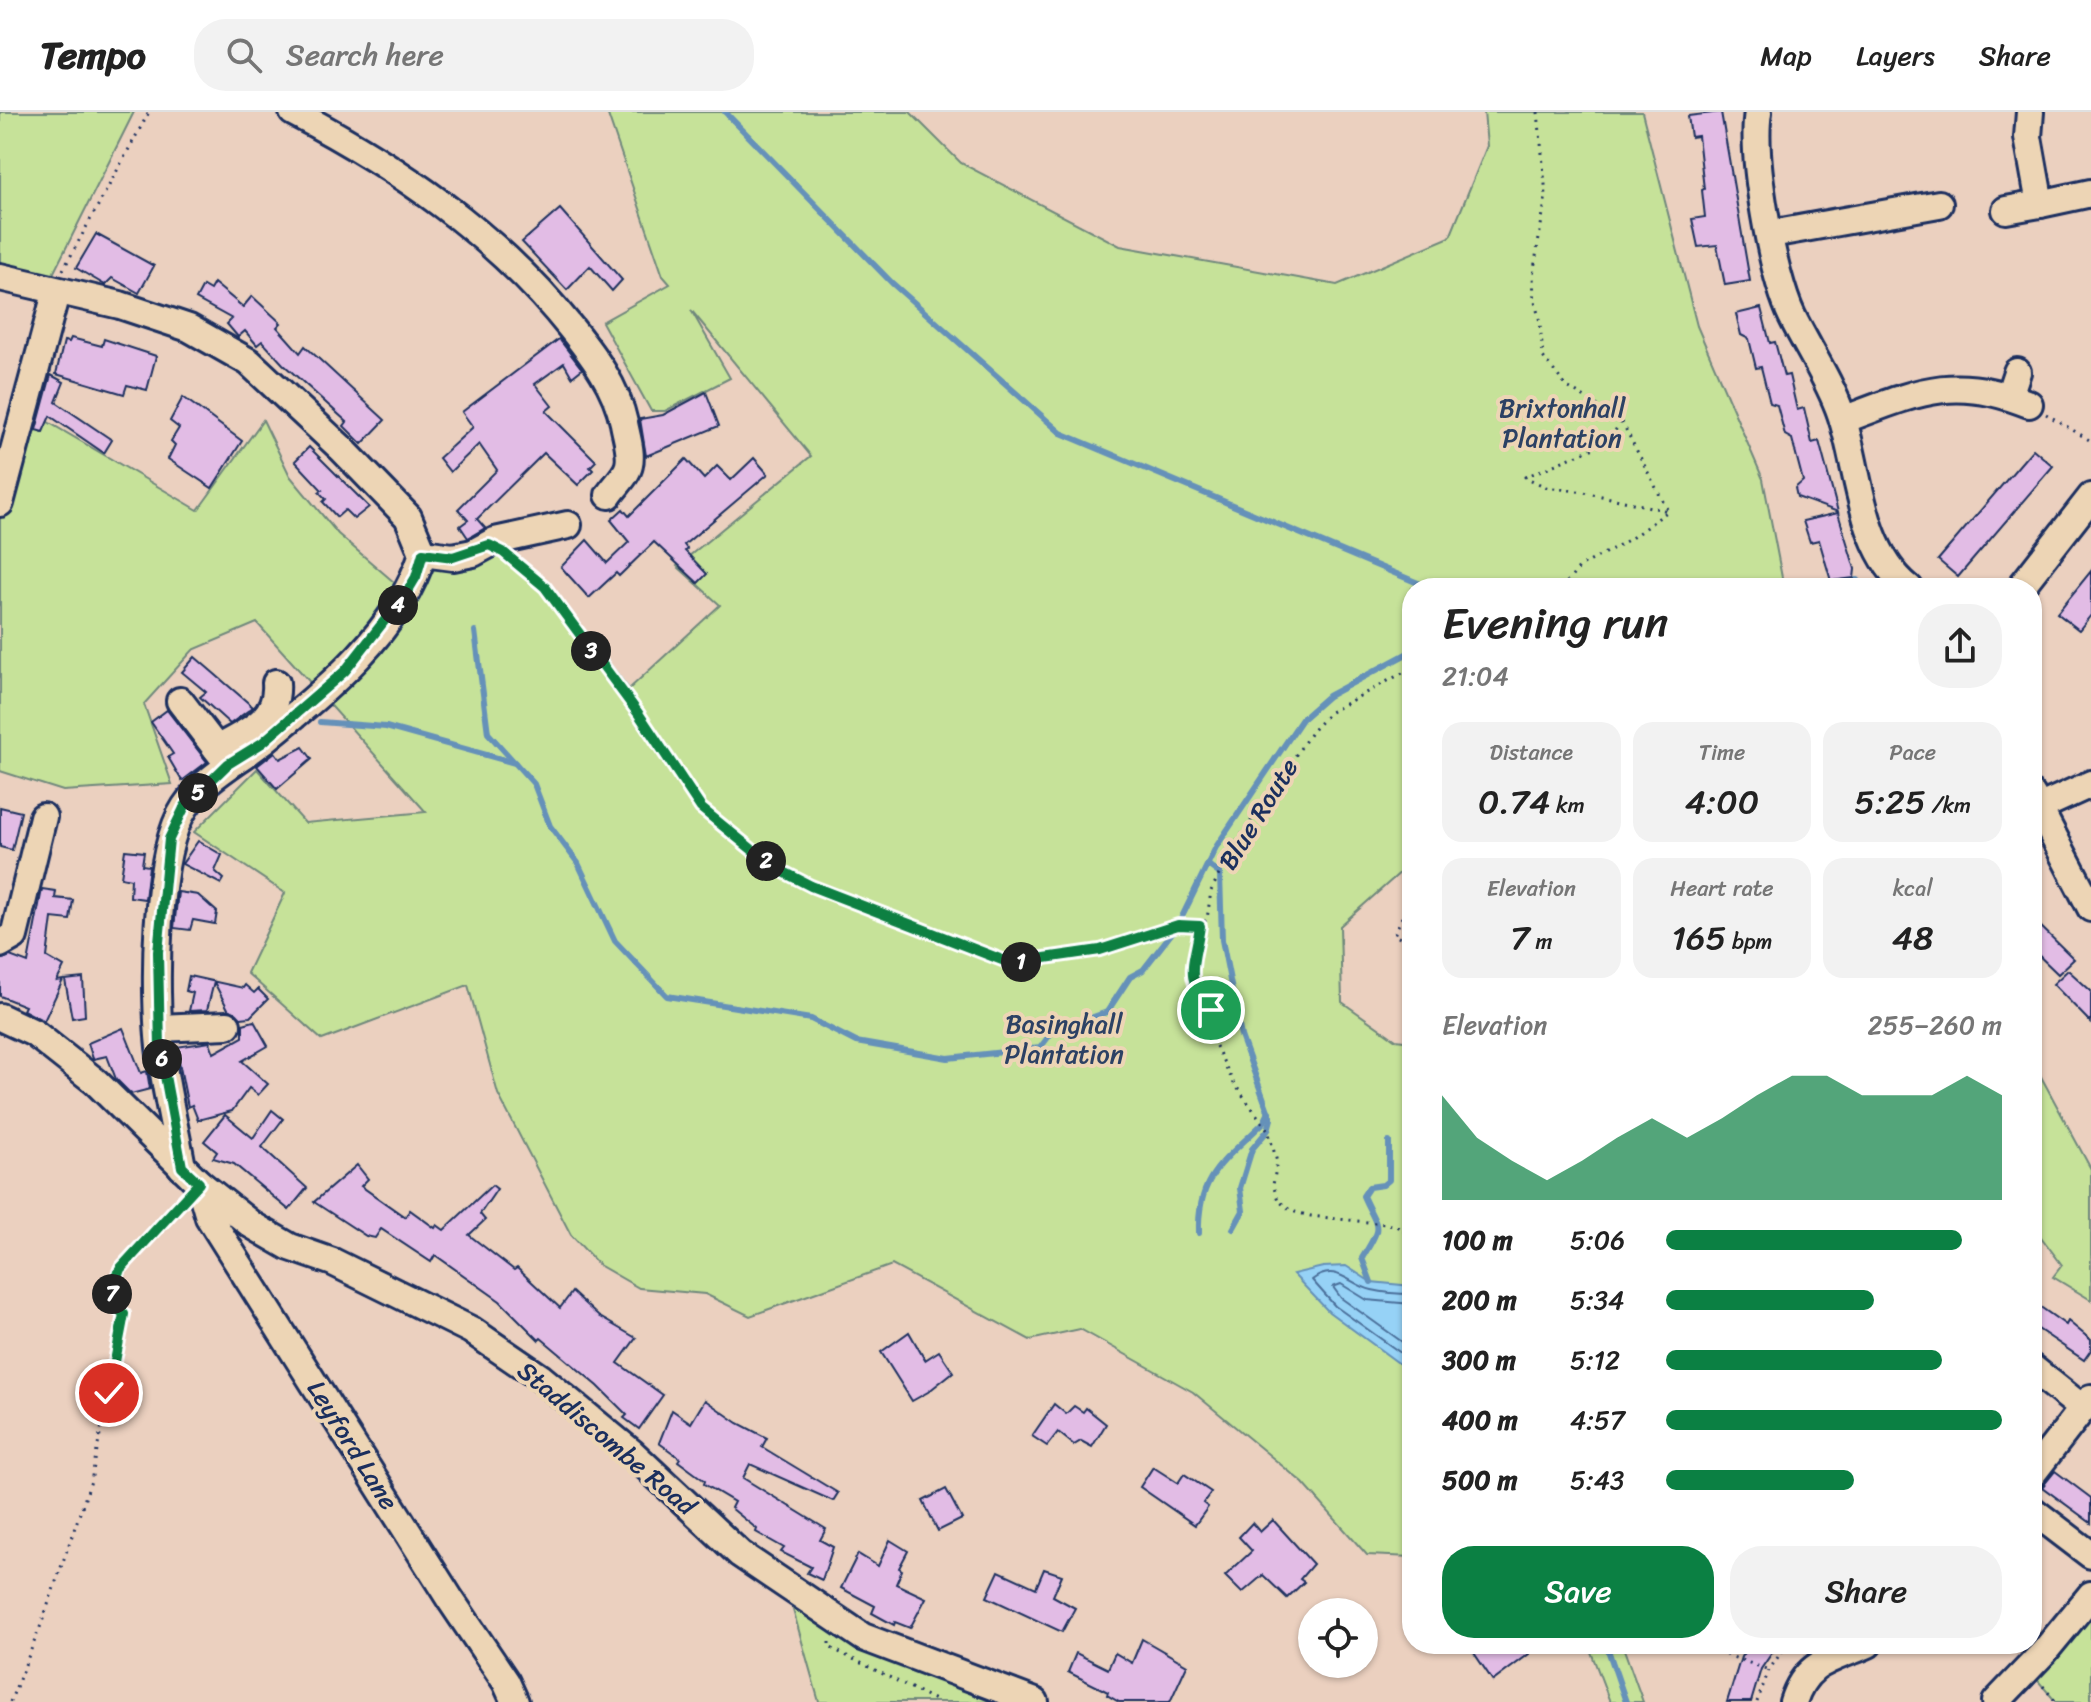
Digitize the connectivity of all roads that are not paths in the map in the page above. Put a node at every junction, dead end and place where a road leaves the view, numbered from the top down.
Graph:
1 (293, 112) edge
2 (1758, 112) edge
3 (2030, 112) edge
4 (2091, 193) edge
5 (2040, 204) junction
6 (2006, 210) dead end
7 (1928, 213) dead end
8 (1771, 234) junction
9 (0, 277) edge
10 (57, 287) junction
11 (2019, 391) road end
12 (1843, 420) junction
13 (609, 495) dead end
14 (2091, 497) edge
15 (0, 503) edge
16 (568, 525) dead end
17 (423, 553) junction
18 (1901, 578) edge
19 (2028, 578) edge
20 (276, 683) dead end
21 (180, 701) dead end
22 (222, 756) junction
23 (2091, 784) edge
24 (2042, 799) edge
25 (2042, 814) edge
26 (43, 817) dead end
27 (2091, 908) edge
28 (0, 944) edge
29 (0, 1017) edge
30 (227, 1025) dead end
31 (159, 1028) junction
32 (191, 1175) junction
33 (2042, 1374) edge
34 (2086, 1403) edge
35 (2042, 1461) edge
36 (2042, 1518) edge
37 (2091, 1555) edge
38 (2091, 1595) edge
39 (1844, 1654) edge
40 (515, 1702) edge
41 (1035, 1702) edge
42 (1793, 1702) edge
43 (1996, 1702) edge

1 - 13 street
2 - 8 street
3 - 5 street
4 - 5 street
5 - 6 street
7 - 8 street
8 - 12 street
9 - 10 street
10 - 15 street
10 - 17 street
11 - 12 street
12 - 18 street
14 - 19 street
16 - 17 street
17 - 22 street
20 - 22 street
21 - 22 street
22 - 31 street, Leyford Lane
23 - 24 street
25 - 27 street
26 - 28 street
29 - 32 street, Staddiscombe Road
30 - 31 street
31 - 32 street, Leyford Lane
32 - 40 street, Leyford Lane
32 - 41 street, Staddiscombe Road
33 - 34 street
34 - 35 street
36 - 37 street
38 - 43 street
39 - 42 street

